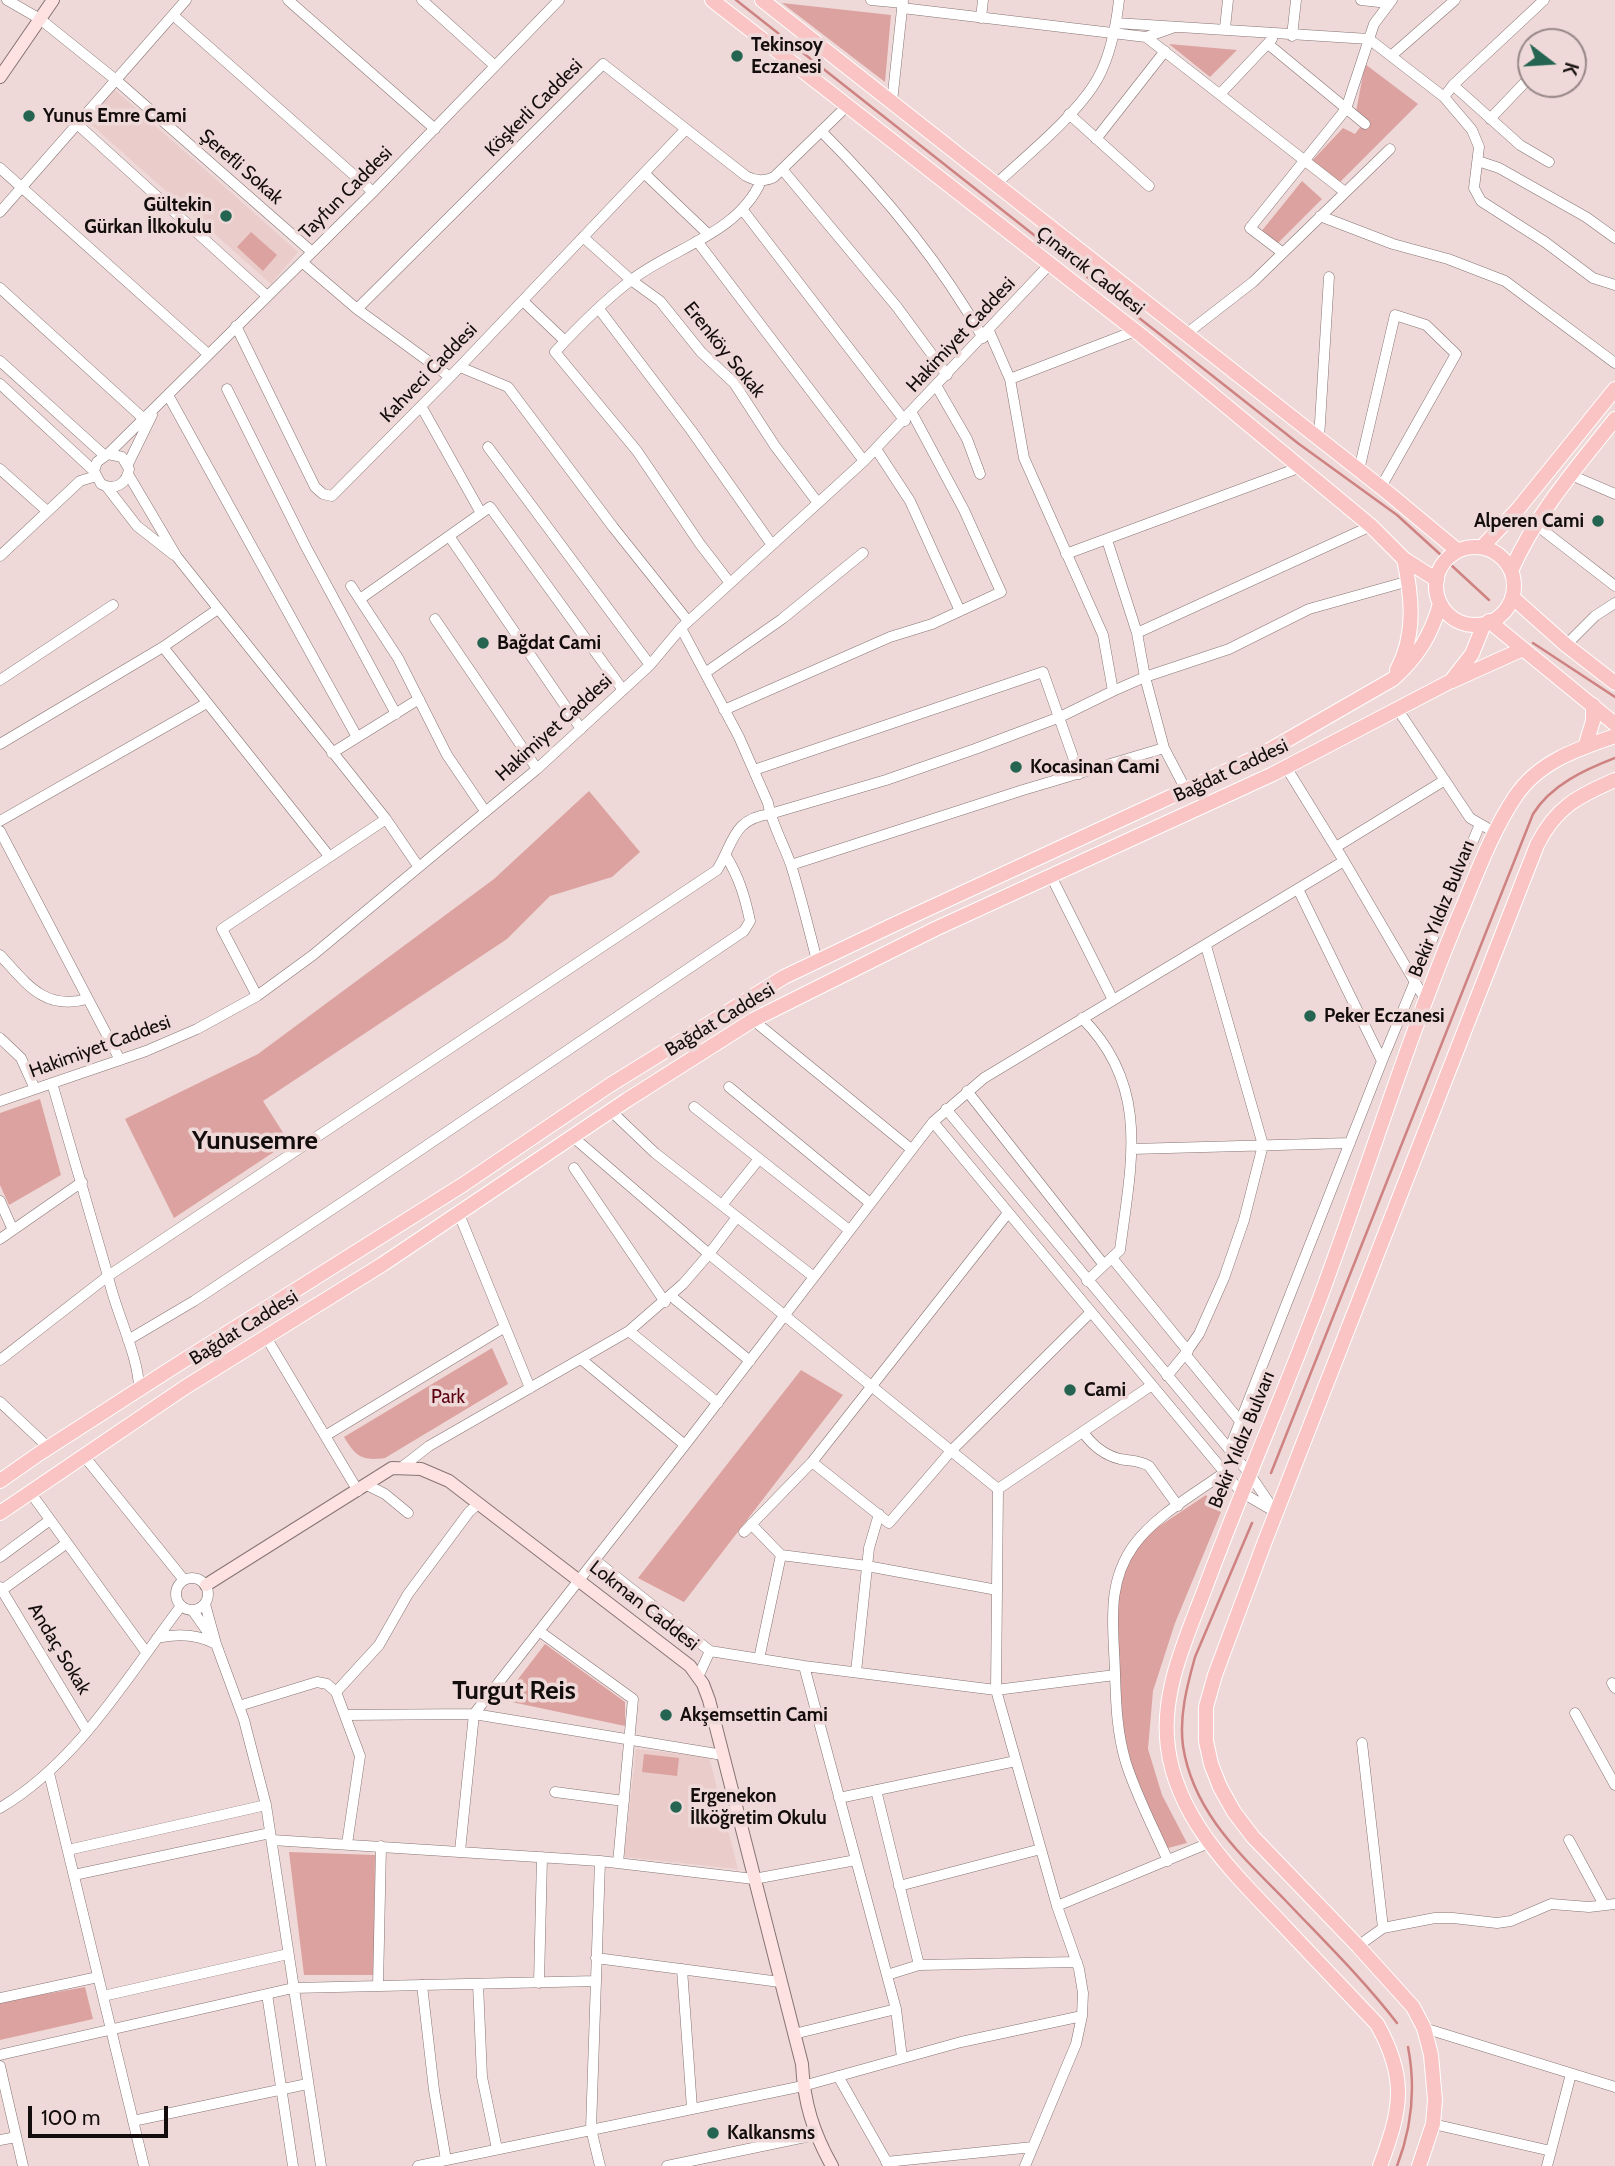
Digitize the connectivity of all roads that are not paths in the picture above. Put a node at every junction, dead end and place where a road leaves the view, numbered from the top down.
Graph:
1 (7, 0) edge
2 (53, 0) edge
3 (186, 0) edge
4 (288, 0) edge
5 (422, 0) edge
6 (712, 0) edge
7 (762, 0) edge
8 (871, 0) edge
9 (983, 0) edge
10 (1119, 0) edge
11 (1228, 0) edge
12 (1296, 0) edge
13 (1361, 0) edge
14 (1455, 0) edge
15 (1544, 0) edge
16 (555, 1) edge
17 (1390, 2) edge
18 (903, 4) edge
19 (173, 15) junction
20 (981, 18) junction
21 (40, 19) junction
22 (1116, 23) junction
23 (1178, 26) junction
24 (1225, 28) junction
25 (1114, 34) junction
26 (1278, 34) junction
27 (1292, 36) junction
28 (1146, 37) junction
29 (1370, 39) junction
30 (1268, 44) junction
31 (1165, 51) junction
32 (1391, 56) junction
33 (495, 66) junction
34 (0, 78) edge
35 (116, 80) junction
36 (1453, 85) junction
37 (1517, 91) edge
38 (1220, 94) junction
39 (1444, 97) junction
40 (892, 102) junction
41 (846, 106) junction
42 (1346, 109) junction
43 (1069, 114) junction
44 (1490, 119) junction
45 (77, 124) junction
46 (1365, 124) dead end
47 (686, 128) junction
48 (435, 129) junction
49 (821, 131) junction
50 (1096, 139) junction
51 (1390, 149) dead end
52 (1304, 161) junction
53 (1478, 161) junction
54 (1549, 162) dead end
55 (0, 168) edge
56 (782, 169) junction
57 (644, 173) junction
58 (761, 181) junction
59 (996, 184) junction
60 (1149, 186) dead end
61 (22, 187) junction
62 (373, 192) junction
63 (1345, 192) junction
64 (741, 209) junction
65 (0, 212) edge
66 (1320, 216) junction
67 (708, 234) junction
68 (583, 237) junction
69 (1615, 238) edge
70 (697, 241) junction
71 (312, 252) junction
72 (1283, 253) junction
73 (302, 262) junction
74 (1050, 264) junction
75 (1329, 277) dead end
76 (631, 280) junction
77 (1615, 285) edge
78 (0, 288) edge
79 (267, 296) junction
80 (523, 300) junction
81 (356, 309) junction
82 (599, 309) junction
83 (236, 326) junction
84 (1135, 331) junction
85 (1186, 334) junction
86 (986, 335) junction
87 (565, 341) junction
88 (208, 354) junction
89 (0, 361) edge
90 (1615, 363) edge
91 (460, 367) junction
92 (947, 375) junction
93 (450, 377) junction
94 (1010, 379) junction
95 (0, 384) edge
96 (937, 387) junction
97 (227, 388) dead end
98 (1615, 389) edge
99 (168, 395) junction
100 (421, 407) junction
101 (156, 408) junction
102 (908, 417) junction
103 (144, 419) junction
104 (1615, 419) edge
105 (1319, 439) junction
106 (488, 447) dead end
107 (876, 449) junction
108 (106, 454) junction
109 (864, 461) junction
110 (1301, 467) junction
111 (0, 469) edge
112 (128, 469) junction
113 (1359, 470) junction
114 (95, 474) junction
115 (980, 474) dead end
116 (1571, 475) junction
117 (106, 486) junction
118 (1381, 487) junction
119 (1615, 494) edge
120 (818, 503) junction
121 (47, 511) junction
122 (481, 513) junction
123 (1535, 524) junction
124 (1371, 526) junction
125 (449, 536) junction
126 (1107, 540) junction
127 (772, 545) junction
128 (1482, 547) junction
129 (1458, 551) junction
130 (863, 553) dead end
131 (1066, 554) junction
132 (0, 556) edge
133 (177, 557) junction
134 (1404, 559) junction
135 (1511, 571) junction
136 (1437, 580) junction
137 (1409, 581) junction
138 (730, 583) junction
139 (351, 586) dead end
140 (1615, 586) edge
141 (1513, 597) junction
142 (360, 599) junction
143 (1615, 603) edge
144 (1440, 604) junction
145 (113, 605) dead end
146 (218, 609) junction
147 (960, 611) junction
148 (435, 619) dead end
149 (1487, 623) junction
150 (685, 625) junction
151 (1137, 633) junction
152 (1566, 645) junction
153 (163, 647) junction
154 (1523, 649) junction
155 (650, 665) junction
156 (705, 673) junction
157 (1145, 677) junction
158 (1393, 679) junction
159 (0, 680) edge
160 (1451, 681) junction
161 (1615, 683) edge
162 (623, 690) junction
163 (1112, 691) junction
164 (419, 699) junction
165 (207, 702) junction
166 (1592, 705) junction
167 (724, 710) junction
168 (1398, 710) junction
169 (396, 714) junction
170 (1060, 717) junction
171 (1615, 724) edge
172 (581, 729) junction
173 (1615, 736) edge
174 (357, 737) junction
175 (0, 744) edge
176 (1585, 747) junction
177 (1164, 748) junction
178 (332, 753) junction
179 (1286, 767) junction
180 (537, 769) junction
181 (754, 770) junction
182 (1079, 774) junction
183 (1445, 780) junction
184 (1615, 780) edge
185 (1185, 790) junction
186 (485, 811) junction
187 (770, 814) junction
188 (386, 819) junction
189 (0, 821) edge
190 (1479, 824) junction
191 (0, 831) edge
192 (1494, 832) junction
193 (1336, 847) junction
194 (329, 856) junction
195 (726, 856) junction
196 (1344, 860) junction
197 (791, 865) junction
198 (418, 866) junction
199 (1051, 876) junction
200 (1298, 889) junction
201 (1206, 946) junction
202 (0, 955) edge
203 (817, 961) junction
204 (1415, 980) junction
205 (257, 996) junction
206 (88, 999) junction
207 (1113, 1000) junction
208 (1426, 1001) junction
209 (1082, 1018) junction
210 (752, 1020) junction
211 (0, 1038) edge
212 (120, 1060) junction
213 (1382, 1061) junction
214 (52, 1083) junction
215 (729, 1087) dead end
216 (35, 1089) junction
217 (967, 1091) junction
218 (0, 1101) edge
219 (694, 1107) dead end
220 (947, 1109) junction
221 (611, 1111) junction
222 (933, 1122) junction
223 (573, 1137) junction
224 (1350, 1143) junction
225 (1264, 1145) junction
226 (911, 1149) junction
227 (1132, 1149) junction
228 (760, 1159) junction
229 (574, 1168) dead end
230 (82, 1182) junction
231 (0, 1201) edge
232 (870, 1203) junction
233 (722, 1205) junction
234 (1008, 1213) junction
235 (459, 1214) junction
236 (737, 1217) junction
237 (12, 1228) junction
238 (849, 1230) junction
239 (0, 1239) edge
240 (709, 1254) junction
241 (1108, 1261) junction
242 (108, 1276) junction
243 (814, 1277) junction
244 (1087, 1281) junction
245 (668, 1299) junction
246 (1091, 1311) junction
247 (786, 1314) junction
248 (505, 1327) junction
249 (629, 1331) junction
250 (266, 1337) junction
251 (128, 1340) junction
252 (1187, 1353) junction
253 (581, 1359) junction
254 (0, 1360) edge
255 (750, 1361) junction
256 (1167, 1376) junction
257 (1152, 1385) junction
258 (873, 1387) junction
259 (530, 1388) junction
260 (139, 1389) junction
261 (0, 1402) edge
262 (718, 1403) junction
263 (1240, 1421) junction
264 (1083, 1432) junction
265 (325, 1436) junction
266 (685, 1445) junction
267 (48, 1447) junction
268 (1229, 1450) junction
269 (951, 1451) junction
270 (84, 1456) junction
271 (812, 1462) junction
272 (402, 1467) junction
273 (1225, 1472) junction
274 (1249, 1474) junction
275 (0, 1481) edge
276 (362, 1488) junction
277 (998, 1489) junction
278 (30, 1492) junction
279 (1241, 1492) junction
280 (478, 1504) junction
281 (1178, 1506) junction
282 (0, 1513) edge
283 (408, 1513) dead end
284 (1277, 1513) junction
285 (879, 1514) junction
286 (50, 1520) junction
287 (67, 1543) junction
288 (781, 1555) junction
289 (0, 1557) edge
290 (595, 1560) junction
291 (867, 1566) junction
292 (184, 1580) junction
293 (580, 1580) junction
294 (206, 1585) junction
295 (1, 1589) edge
296 (997, 1590) junction
297 (205, 1604) junction
298 (181, 1606) junction
299 (193, 1611) junction
300 (539, 1631) junction
301 (156, 1638) junction
302 (216, 1644) junction
303 (709, 1651) junction
304 (146, 1652) junction
305 (759, 1659) junction
306 (804, 1666) junction
307 (856, 1672) junction
308 (1115, 1675) junction
309 (698, 1677) junction
310 (996, 1690) junction
311 (336, 1692) junction
312 (239, 1706) junction
313 (1575, 1713) dead end
314 (474, 1714) junction
315 (345, 1715) junction
316 (87, 1731) junction
317 (629, 1741) junction
318 (1362, 1743) dead end
319 (723, 1755) junction
320 (1016, 1761) junction
321 (49, 1773) junction
322 (1615, 1785) edge
323 (876, 1790) junction
324 (555, 1792) dead end
325 (839, 1798) junction
326 (624, 1801) junction
327 (267, 1805) junction
328 (0, 1808) edge
329 (271, 1836) junction
330 (1569, 1840) dead end
331 (1209, 1843) junction
332 (347, 1844) junction
333 (381, 1846) junction
334 (1041, 1849) junction
335 (68, 1850) junction
336 (460, 1851) junction
337 (542, 1857) junction
338 (856, 1860) junction
339 (600, 1861) junction
340 (1168, 1861) junction
341 (618, 1863) junction
342 (74, 1875) junction
343 (754, 1879) junction
344 (900, 1886) junction
345 (1610, 1905) edge
346 (1057, 1906) junction
347 (1383, 1928) junction
348 (1358, 1946) junction
349 (288, 1954) junction
350 (596, 1958) junction
351 (1077, 1962) junction
352 (919, 1965) junction
353 (682, 1969) junction
354 (887, 1975) junction
355 (98, 1978) junction
356 (596, 1981) junction
357 (780, 1982) junction
358 (539, 1983) junction
359 (478, 1984) junction
360 (422, 1985) junction
361 (378, 1986) junction
362 (293, 1988) junction
363 (267, 1994) junction
364 (103, 1996) junction
365 (0, 1998) edge
366 (896, 2009) junction
367 (1082, 2016) junction
368 (1424, 2028) junction
369 (111, 2029) junction
370 (794, 2035) junction
371 (0, 2055) edge
372 (902, 2058) junction
373 (0, 2066) edge
374 (1571, 2074) junction
375 (838, 2076) junction
376 (307, 2084) junction
377 (803, 2086) junction
378 (1615, 2088) edge
379 (282, 2089) junction
380 (692, 2108) junction
381 (134, 2122) junction
382 (1433, 2124) junction
383 (591, 2129) junction
384 (815, 2135) junction
385 (16, 2137) junction
386 (0, 2140) edge
387 (1032, 2147) junction
388 (497, 2149) junction
389 (1551, 2151) junction
390 (446, 2160) junction
391 (888, 2164) edge
392 (23, 2166) edge
393 (144, 2166) edge
394 (293, 2166) edge
395 (321, 2166) edge
396 (418, 2166) edge
397 (600, 2166) edge
398 (667, 2166) edge
399 (832, 2166) edge
400 (1025, 2166) edge
401 (1380, 2166) edge
402 (1419, 2166) edge
403 (1547, 2166) edge

1 - 21 street, Şerefli Sokak
2 - 21 street
3 - 19 street
4 - 48 street
5 - 33 street
6 - 41 main road, Çınarcık Caddesi
7 - 40 main road, Çınarcık Caddesi
8 - 18 street
9 - 20 street
10 - 22 street
11 - 24 street
12 - 27 street
13 - 17 street
14 - 32 street
15 - 36 street
16 - 33 street, Tayfun Caddesi
17 - 29 street
18 - 20 street
18 - 40 street
19 - 35 street
19 - 62 street
20 - 25 street
21 - 34 street
21 - 35 street, Şerefli Sokak
22 - 23 street
22 - 25 street
23 - 24 street
23 - 28 street
24 - 26 street
25 - 28 street
25 - 43 street
26 - 27 street
26 - 30 street
27 - 29 street
28 - 31 street
29 - 32 street
29 - 42 street
30 - 38 street
30 - 42 street
31 - 38 street
31 - 50 street
32 - 39 street
33 - 48 street, Tayfun Caddesi
35 - 45 street
35 - 71 street, Şerefli Sokak
36 - 39 street
36 - 44 street
37 - 44 street
38 - 52 street
39 - 53 street
40 - 59 main road, Çınarcık Caddesi
41 - 49 street
41 - 74 main road, Çınarcık Caddesi
42 - 46 street
42 - 52 street
43 - 50 street
43 - 59 street
44 - 54 street
45 - 61 street
45 - 79 street
47 - 57 street, Kahveci Caddesi
47 - 58 street, Köşkerli Caddesi
47 - 81 street, Köşkerli Caddesi
48 - 62 street, Tayfun Caddesi
49 - 56 street
49 - 86 street
50 - 60 street
51 - 63 street
52 - 63 street
52 - 72 street
53 - 69 street
53 - 77 street
55 - 61 street
56 - 58 street
56 - 92 street
57 - 67 street
57 - 68 street, Kahveci Caddesi
58 - 64 street
59 - 85 main road, Çınarcık Caddesi
61 - 65 street
61 - 88 street
62 - 71 street, Tayfun Caddesi
63 - 66 street
64 - 67 street
64 - 102 street
66 - 72 street
66 - 90 street
67 - 70 street
68 - 76 street, Erenköy Sokak
68 - 80 street, Kahveci Caddesi
70 - 76 street
70 - 109 street
71 - 73 street, Tayfun Caddesi
72 - 85 street
73 - 79 street, Tayfun Caddesi
73 - 81 street
74 - 84 main road, Çınarcık Caddesi
74 - 86 street, Hakimiyet Caddesi
75 - 105 street
76 - 82 street
76 - 120 street, Erenköy Sokak
78 - 103 street
79 - 83 street, Tayfun Caddesi
80 - 87 street
80 - 91 street, Kahveci Caddesi
81 - 93 street
82 - 87 street
82 - 127 street
83 - 88 street, Tayfun Caddesi
83 - 100 street, Kahveci Caddesi
84 - 94 street
84 - 110 main road, Çınarcık Caddesi
85 - 105 main road, Çınarcık Caddesi
86 - 92 street, Hakimiyet Caddesi
86 - 94 street
87 - 138 street
88 - 99 street, Tayfun Caddesi
89 - 108 street
91 - 93 street, Kahveci Caddesi
91 - 150 street
92 - 96 street, Hakimiyet Caddesi
93 - 100 street, Kahveci Caddesi
94 - 131 street
95 - 114 street
96 - 102 street, Hakimiyet Caddesi
96 - 115 street
97 - 169 street
98 - 128 main road
99 - 101 street, Tayfun Caddesi
99 - 174 street
100 - 122 street
101 - 103 street
101 - 112 street
102 - 107 street, Hakimiyet Caddesi
102 - 147 street
103 - 108 street
104 - 116 main road
105 - 113 main road, Çınarcık Caddesi
106 - 155 street
107 - 109 street, Hakimiyet Caddesi
107 - 147 street
108 - 112 street
108 - 114 street
109 - 120 street, Hakimiyet Caddesi
110 - 124 main road, Çınarcık Caddesi
110 - 126 street
111 - 121 street
112 - 117 street
112 - 133 street
113 - 118 main road, Çınarcık Caddesi
113 - 118 street
114 - 117 street
114 - 121 street
116 - 119 street
116 - 123 main road
117 - 133 street
118 - 129 main road, Çınarcık Caddesi
120 - 127 street, Hakimiyet Caddesi
121 - 132 street
122 - 125 street
122 - 162 street
123 - 135 main road
123 - 140 street
124 - 134 main road, Çınarcık Caddesi
124 - 151 street
125 - 142 street
125 - 172 street
126 - 131 street
126 - 151 street
127 - 138 street, Hakimiyet Caddesi
128 - 129 main road
128 - 135 main road
129 - 136 main road
130 - 156 street
131 - 163 street
133 - 146 street
134 - 136 main road, Çınarcık Caddesi
134 - 137 main road
135 - 141 main road
136 - 144 main road
137 - 157 street
137 - 158 main road
138 - 150 street, Hakimiyet Caddesi
139 - 142 street
141 - 149 main road
141 - 152 main road
142 - 164 street
143 - 152 street
144 - 149 main road
144 - 158 main road, Bağdat Caddesi
145 - 159 street
146 - 153 street
146 - 178 street
147 - 167 street
148 - 180 street
149 - 154 main road
149 - 160 main road, Bağdat Caddesi
150 - 155 street, Hakimiyet Caddesi
150 - 156 street
151 - 157 street
152 - 161 main road
153 - 165 street
153 - 175 street
154 - 160 main road
154 - 166 main road
155 - 162 street, Hakimiyet Caddesi
156 - 167 street
157 - 163 street
157 - 177 street
158 - 185 main road, Bağdat Caddesi
160 - 168 main road, Bağdat Caddesi
162 - 172 street, Hakimiyet Caddesi
163 - 170 street
164 - 169 street
164 - 186 street
165 - 189 street
165 - 194 street
166 - 171 main road
166 - 176 main road
167 - 181 street
168 - 179 main road, Bağdat Caddesi
168 - 183 street
169 - 174 street
170 - 181 street
170 - 182 street
170 - 187 street
172 - 180 street, Hakimiyet Caddesi
173 - 176 main road, Bekir Yıldız Bulvarı
174 - 178 street
176 - 192 main road, Bekir Yıldız Bulvarı
177 - 182 street
177 - 185 street
178 - 188 street
179 - 193 street
179 - 199 main road, Bağdat Caddesi
180 - 186 street, Hakimiyet Caddesi
181 - 187 street
182 - 197 street
183 - 190 street
183 - 193 street
184 - 284 main road
185 - 203 main road, Bağdat Caddesi
186 - 198 street, Hakimiyet Caddesi
187 - 195 street
187 - 197 street
188 - 194 street
188 - 198 street
190 - 192 street
190 - 204 street
191 - 206 street
192 - 208 main road, Bekir Yıldız Bulvarı
193 - 196 street
194 - 205 street
195 - 242 street
195 - 251 street
196 - 200 street
196 - 204 street
197 - 203 street
198 - 205 street, Hakimiyet Caddesi
199 - 207 street
199 - 210 main road, Bağdat Caddesi
200 - 201 street
200 - 213 street
201 - 207 street
201 - 225 street
202 - 206 street
203 - 260 main road, Bağdat Caddesi
204 - 208 street
204 - 213 street
205 - 212 street, Hakimiyet Caddesi
206 - 212 street
207 - 209 street
208 - 274 main road, Bekir Yıldız Bulvarı
209 - 217 street
209 - 227 street
210 - 221 main road, Bağdat Caddesi
210 - 226 street
211 - 216 street
212 - 214 street, Hakimiyet Caddesi
213 - 224 street
214 - 216 street, Hakimiyet Caddesi
214 - 230 street
215 - 232 street
216 - 218 street, Hakimiyet Caddesi
217 - 220 street
217 - 241 street
219 - 228 street
220 - 222 street
220 - 244 street
221 - 223 main road, Bağdat Caddesi
221 - 233 street
222 - 226 street
222 - 234 street
223 - 235 main road, Bağdat Caddesi
223 - 240 street
224 - 225 street
224 - 263 street
225 - 227 street
225 - 252 street
226 - 232 street
227 - 241 street
228 - 233 street
228 - 238 street
229 - 245 street
230 - 237 street
230 - 242 street
231 - 237 street
232 - 238 street
233 - 236 street
234 - 246 street
234 - 258 street
235 - 248 street
235 - 250 main road, Bağdat Caddesi
236 - 240 street
236 - 243 street
237 - 239 street
238 - 243 street
240 - 245 street
240 - 247 street
241 - 244 street
241 - 252 street
242 - 251 street
242 - 254 street
243 - 247 street
244 - 256 street
245 - 249 street
245 - 255 street
246 - 257 street
246 - 269 street
247 - 255 street
247 - 258 street
248 - 259 street
248 - 265 street
249 - 253 street
249 - 262 street
250 - 265 street
250 - 270 main road, Bağdat Caddesi
251 - 260 street
252 - 256 street
252 - 263 street
253 - 259 street
253 - 266 street
255 - 262 street
256 - 268 street
257 - 264 street
257 - 273 street
258 - 269 street
258 - 271 street
259 - 272 street
260 - 267 main road, Bağdat Caddesi
261 - 267 street
262 - 266 street
263 - 268 street
264 - 277 street
264 - 281 street
265 - 276 street
266 - 290 street
267 - 275 main road, Bağdat Caddesi
268 - 274 street
269 - 277 street
269 - 285 street
270 - 278 main road, Bağdat Caddesi
270 - 292 street
271 - 285 street
271 - 288 street
272 - 276 street
272 - 280 street, Lokman Caddesi
273 - 279 street
273 - 281 street
274 - 279 main road, Bekir Yıldız Bulvarı
274 - 284 street
276 - 283 street
276 - 294 street
277 - 296 street
278 - 282 main road, Bağdat Caddesi
278 - 286 street
279 - 284 street
279 - 331 main road, Bekir Yıldız Bulvarı
280 - 293 street, Lokman Caddesi
280 - 311 street
281 - 308 street
284 - 348 main road
285 - 291 street
286 - 287 street
286 - 289 street
287 - 295 street
287 - 304 street
288 - 291 street
288 - 305 street
290 - 293 street
290 - 303 street
291 - 296 street
291 - 307 street
292 - 294 street
292 - 298 street
293 - 300 street
293 - 309 street, Lokman Caddesi
294 - 297 street
295 - 316 street, Andaç Sokak
296 - 310 street
297 - 299 street
297 - 302 street
298 - 299 street
298 - 301 street
299 - 302 street
300 - 314 street
300 - 317 street
301 - 302 street
301 - 304 street
302 - 312 street
303 - 305 street
303 - 309 street
304 - 316 street
305 - 306 street
306 - 307 street
306 - 325 street
307 - 310 street
308 - 310 street
308 - 340 street
309 - 319 street, Lokman Caddesi
310 - 320 street
311 - 312 street
311 - 315 street
312 - 327 street
313 - 322 street
314 - 315 street
314 - 317 street
314 - 336 street
315 - 332 street
316 - 321 street
317 - 319 street
317 - 326 street
318 - 347 street
319 - 343 street, Lokman Caddesi
320 - 323 street
320 - 334 street
321 - 328 street
321 - 335 street
323 - 325 street
323 - 344 street
324 - 326 street
325 - 338 street
326 - 341 street
327 - 329 street
327 - 335 street
329 - 332 street
329 - 342 street
329 - 349 street
330 - 345 street
331 - 340 street
331 - 401 main road, Bekir Yıldız Bulvarı
332 - 333 street
333 - 336 street
333 - 361 street
334 - 344 street
334 - 346 street
335 - 342 street
336 - 337 street
337 - 339 street
337 - 358 street
338 - 343 street
338 - 354 street
339 - 341 street
339 - 350 street
340 - 346 street
341 - 343 street
342 - 355 street
343 - 357 street, Lokman Caddesi
344 - 352 street
345 - 347 street
346 - 351 street
347 - 348 street
348 - 368 main road
349 - 362 street
349 - 364 street
350 - 353 street
350 - 356 street
351 - 352 street
351 - 367 street
352 - 354 street
353 - 357 street
353 - 380 street
354 - 366 street
355 - 364 street
355 - 365 street
356 - 358 street
356 - 383 street
357 - 370 street, Lokman Caddesi
358 - 359 street
359 - 360 street
359 - 388 street
360 - 361 street
360 - 390 street
361 - 362 street
362 - 363 street
362 - 376 street
363 - 369 street
363 - 379 street
364 - 369 street
366 - 370 street
366 - 372 street
367 - 372 street
367 - 387 street
368 - 374 street
368 - 382 main road
369 - 371 street
369 - 381 street
370 - 377 street, Lokman Caddesi
372 - 375 street
373 - 385 street
374 - 378 street
374 - 389 street
375 - 377 street
375 - 391 street
376 - 379 street
376 - 395 street
377 - 380 street
377 - 384 street, Lokman Caddesi
379 - 381 street
379 - 394 street
380 - 383 street
381 - 393 street
382 - 389 street
382 - 402 main road
383 - 388 street
383 - 397 street
384 - 398 street
384 - 399 street, Lokman Caddesi
385 - 386 street
385 - 392 street
387 - 391 street
387 - 400 street
388 - 390 street
389 - 403 street
390 - 396 street

